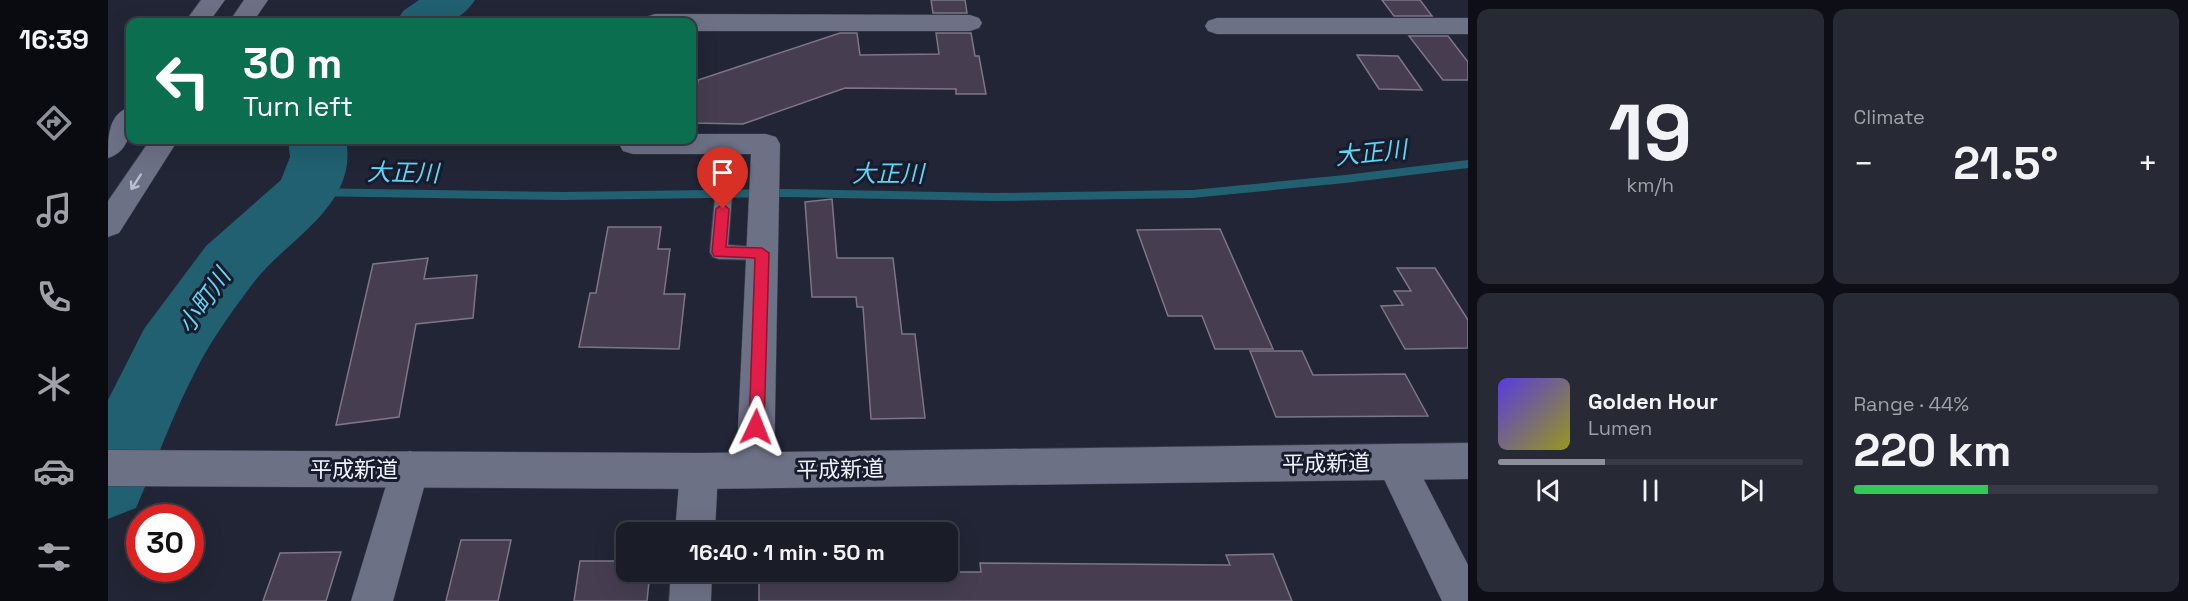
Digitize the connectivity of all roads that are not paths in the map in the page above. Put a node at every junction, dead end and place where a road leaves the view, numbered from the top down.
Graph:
1 (213, 0) edge
2 (256, 0) edge
3 (660, 0) edge
4 (1297, 0) edge
5 (893, 12) edge
6 (200, 18) edge
7 (244, 18) edge
8 (656, 18) edge
9 (696, 22) edge
10 (970, 24) dead end
11 (1217, 26) dead end
12 (1314, 26) junction
13 (1468, 26) edge
14 (126, 122) edge
15 (161, 144) edge
16 (633, 144) edge
17 (696, 144) edge
18 (696, 144) edge
19 (728, 144) junction
20 (108, 148) edge
21 (108, 225) edge
22 (763, 237) junction
23 (1468, 461) edge
24 (1395, 462) junction
25 (108, 468) edge
26 (410, 469) junction
27 (755, 470) junction
28 (699, 471) junction
29 (696, 522) edge
30 (691, 582) edge
31 (372, 601) edge
32 (690, 601) edge
33 (1464, 601) edge

1 - 6 street
2 - 7 street
3 - 8 street
4 - 12 street
5 - 9 street
5 - 10 street
11 - 12 street
12 - 13 street
14 - 20 street
15 -> 21 street
16 - 17 street
18 - 19 street
19 - 22 street
19 - 22 lane
22 - 27 street
23 - 24 street, 平成新道
24 - 27 street, 平成新道
24 - 33 street
25 - 26 street, 平成新道
26 - 28 street, 平成新道
26 - 31 street
27 - 28 street, 平成新道
28 - 29 street
30 - 32 street

